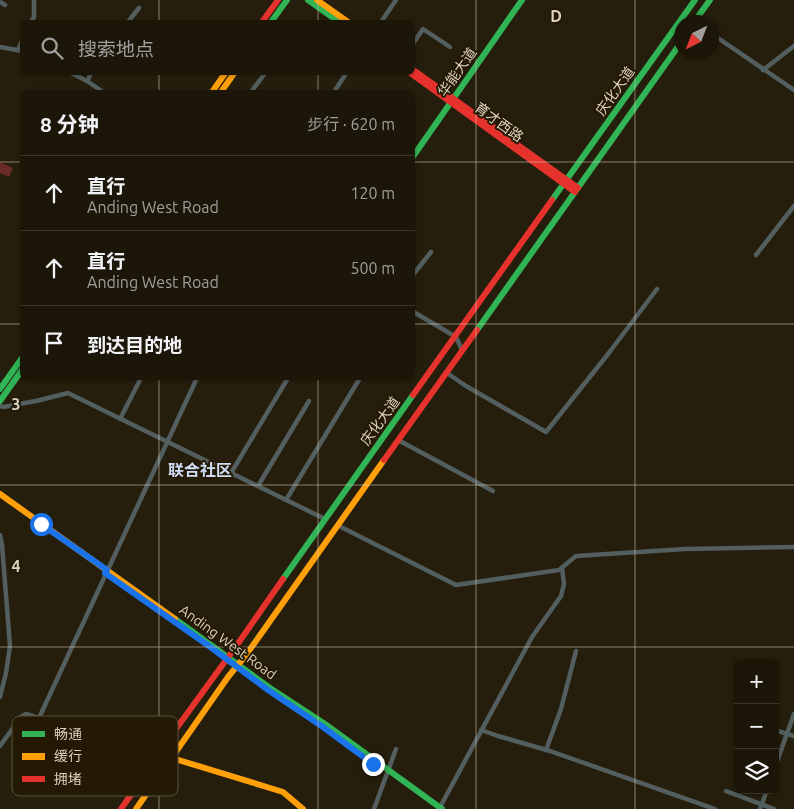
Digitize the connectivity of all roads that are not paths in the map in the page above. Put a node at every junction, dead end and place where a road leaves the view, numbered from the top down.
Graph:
1 (34, 0) edge
2 (278, 0) edge
3 (287, 0) edge
4 (308, 0) edge
5 (317, 0) edge
6 (396, 0) edge
7 (520, 0) edge
8 (695, 0) edge
9 (710, 0) edge
10 (138, 8) dead end
11 (699, 15) edge
12 (32, 20) edge
13 (129, 20) edge
14 (263, 20) edge
15 (272, 20) edge
16 (336, 20) edge
17 (345, 20) edge
18 (382, 20) edge
19 (719, 39) edge
20 (415, 41) edge
21 (794, 46) edge
22 (0, 47) edge
23 (450, 47) dead end
24 (20, 51) edge
25 (674, 52) edge
26 (764, 70) junction
27 (415, 71) edge
28 (75, 75) edge
29 (90, 75) edge
30 (224, 75) edge
31 (233, 75) edge
32 (264, 75) edge
33 (345, 75) edge
34 (414, 75) edge
35 (87, 81) junction
36 (100, 90) edge
37 (213, 90) edge
38 (222, 90) edge
39 (252, 90) edge
40 (335, 90) edge
41 (794, 90) edge
42 (451, 100) junction
43 (415, 149) edge
44 (415, 154) edge
45 (565, 182) junction
46 (576, 190) junction
47 (794, 206) edge
48 (431, 252) dead end
49 (756, 255) dead end
50 (415, 272) edge
51 (657, 289) dead end
52 (415, 313) edge
53 (456, 337) junction
54 (462, 350) junction
55 (20, 361) edge
56 (20, 373) edge
57 (446, 373) junction
58 (140, 380) edge
59 (196, 380) edge
60 (287, 380) edge
61 (359, 380) edge
62 (0, 389) edge
63 (0, 401) edge
64 (309, 401) dead end
65 (0, 406) edge
66 (120, 418) junction
67 (398, 440) junction
68 (166, 442) junction
69 (231, 473) junction
70 (258, 486) junction
71 (493, 491) dead end
72 (0, 494) edge
73 (0, 498) edge
74 (286, 500) junction
75 (325, 519) junction
76 (338, 525) junction
77 (0, 535) edge
78 (794, 547) edge
79 (562, 568) junction
80 (106, 572) junction
81 (576, 651) dead end
82 (227, 658) junction
83 (238, 666) junction
84 (0, 697) edge
85 (794, 714) edge
86 (40, 716) edge
87 (178, 726) edge
88 (12, 730) edge
89 (481, 730) junction
90 (779, 731) edge
91 (788, 734) junction
92 (794, 736) edge
93 (0, 746) edge
94 (178, 749) edge
95 (396, 749) dead end
96 (546, 750) junction
97 (779, 757) edge
98 (178, 760) edge
99 (388, 772) junction
100 (726, 791) dead end
101 (766, 794) edge
102 (130, 796) edge
103 (145, 796) edge
104 (761, 807) edge
105 (121, 809) edge
106 (136, 809) edge
107 (303, 809) edge
108 (374, 809) edge
109 (439, 809) edge
110 (715, 809) edge
111 (774, 809) edge

1 - 12 street
2 - 14 main road
3 - 15 main road
4 - 16 main road
5 - 17 main road
6 - 18 street
7 - 42 main road, 华能大道
8 - 45 main road, 庆化大道
9 - 11 main road
10 - 13 street
19 - 26 street
20 - 23 street
21 - 26 street
22 - 24 street
25 - 46 main road, 庆化大道
26 - 41 street
27 - 42 main road, 育才西路
28 - 35 street
29 - 35 street
30 - 37 main road
31 - 38 main road
32 - 39 street
33 - 40 street
34 - 42 main road, 育才西路
35 - 36 street
42 - 43 main road, 华能大道
42 - 44 main road, 华能大道
42 - 45 main road, 育才西路
45 - 46 main road, 育才西路
45 - 53 main road, 庆化大道
46 - 54 main road, 庆化大道
47 - 49 street
48 - 50 street
51 - 57 street
52 - 53 street
53 - 54 street
53 - 75 main road, 庆化大道
54 - 57 main road, 庆化大道
55 - 62 main road
56 - 63 main road
57 - 67 main road, 庆化大道
58 - 66 street
59 - 68 street
60 - 69 street
61 - 74 street
64 - 70 street
65 - 66 street
66 - 68 street
67 - 71 street
67 - 76 main road, 庆化大道
68 - 69 street
68 - 80 street
69 - 70 street
70 - 74 street
72 - 80 main road, Anding West Road
73 - 80 main road, Anding West Road
74 - 75 street
75 - 82 main road, 庆化大道
76 - 79 street
76 - 83 main road, 庆化大道
77 - 84 street
78 - 79 street
79 - 89 street
80 - 82 main road, Anding West Road
80 - 86 street
81 - 96 street
82 - 83 main road, Anding West Road
82 - 87 main road, 庆化大道
83 - 94 main road, 庆化大道
83 - 99 main road, Anding West Road
85 - 91 street
88 - 93 street
89 - 96 street
89 - 109 street
90 - 91 street
91 - 92 street
91 - 97 street
95 - 99 street
96 - 110 street
98 - 107 main road
99 - 108 street
99 - 109 main road, Anding West Road
100 - 104 street
101 - 104 street
102 - 105 main road, 庆化大道
103 - 106 main road, 庆化大道
104 - 111 street

